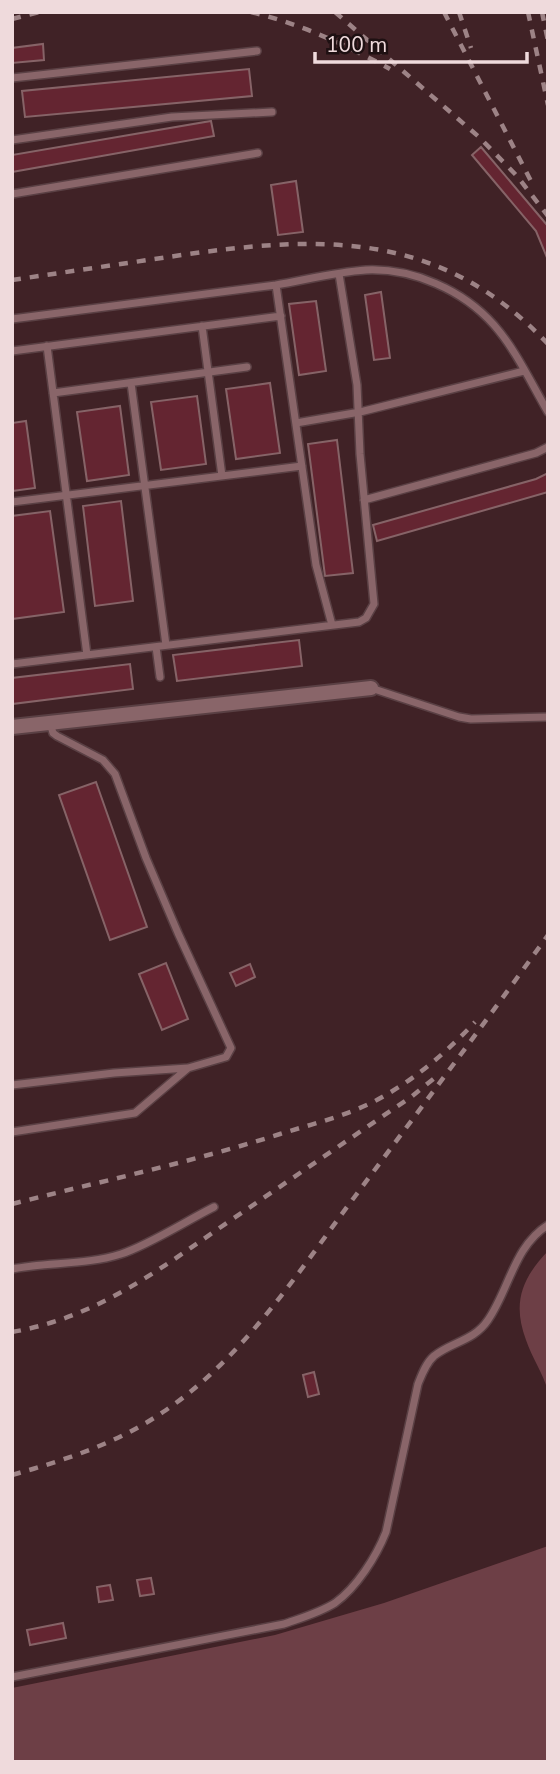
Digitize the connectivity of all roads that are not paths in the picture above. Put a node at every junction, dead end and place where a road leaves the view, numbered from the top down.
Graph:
1 (257, 51) dead end
2 (12, 78) edge
3 (272, 112) dead end
4 (12, 140) edge
5 (258, 153) dead end
6 (12, 194) edge
7 (339, 274) junction
8 (276, 285) junction
9 (281, 316) junction
10 (12, 319) edge
11 (202, 326) junction
12 (47, 346) junction
13 (12, 351) edge
14 (247, 368) dead end
15 (524, 371) junction
16 (208, 373) junction
17 (131, 383) junction
18 (53, 393) junction
19 (360, 412) junction
20 (548, 412) edge
21 (296, 423) junction
22 (548, 447) edge
23 (302, 466) junction
24 (222, 476) junction
25 (144, 486) junction
26 (68, 495) junction
27 (363, 500) junction
28 (12, 502) edge
29 (332, 625) junction
30 (166, 645) junction
31 (156, 647) junction
32 (87, 655) junction
33 (12, 664) edge
34 (160, 677) dead end
35 (371, 688) joint
36 (548, 718) edge
37 (50, 723) junction
38 (12, 727) edge
39 (188, 1068) junction
40 (12, 1085) edge
41 (12, 1132) edge
42 (214, 1207) dead end
43 (548, 1225) edge
44 (12, 1269) edge
45 (12, 1677) edge

1 - 2 lane
3 - 4 lane
5 - 6 lane
7 - 8 lane
7 - 15 lane
7 - 19 lane
8 - 9 lane
8 - 10 lane
9 - 11 lane
9 - 21 lane
11 - 12 lane
11 - 16 lane
12 - 13 lane
12 - 18 lane
14 - 16 lane
15 - 19 lane
15 - 20 lane
16 - 17 lane
16 - 24 lane
17 - 18 lane
17 - 25 lane
18 - 26 lane
19 - 21 lane
19 - 27 lane
21 - 23 lane
22 - 27 lane
23 - 24 lane
23 - 29 lane
24 - 25 lane
25 - 26 lane
25 - 30 lane
26 - 28 lane
26 - 32 lane
27 - 29 lane
29 - 30 lane
30 - 31 lane
31 - 32 lane
31 - 34 lane
32 - 33 lane
35 - 36 lane
35 - 37 street
37 - 38 street
37 - 39 lane
39 - 40 lane
39 - 41 lane
42 - 44 lane
43 - 45 lane

